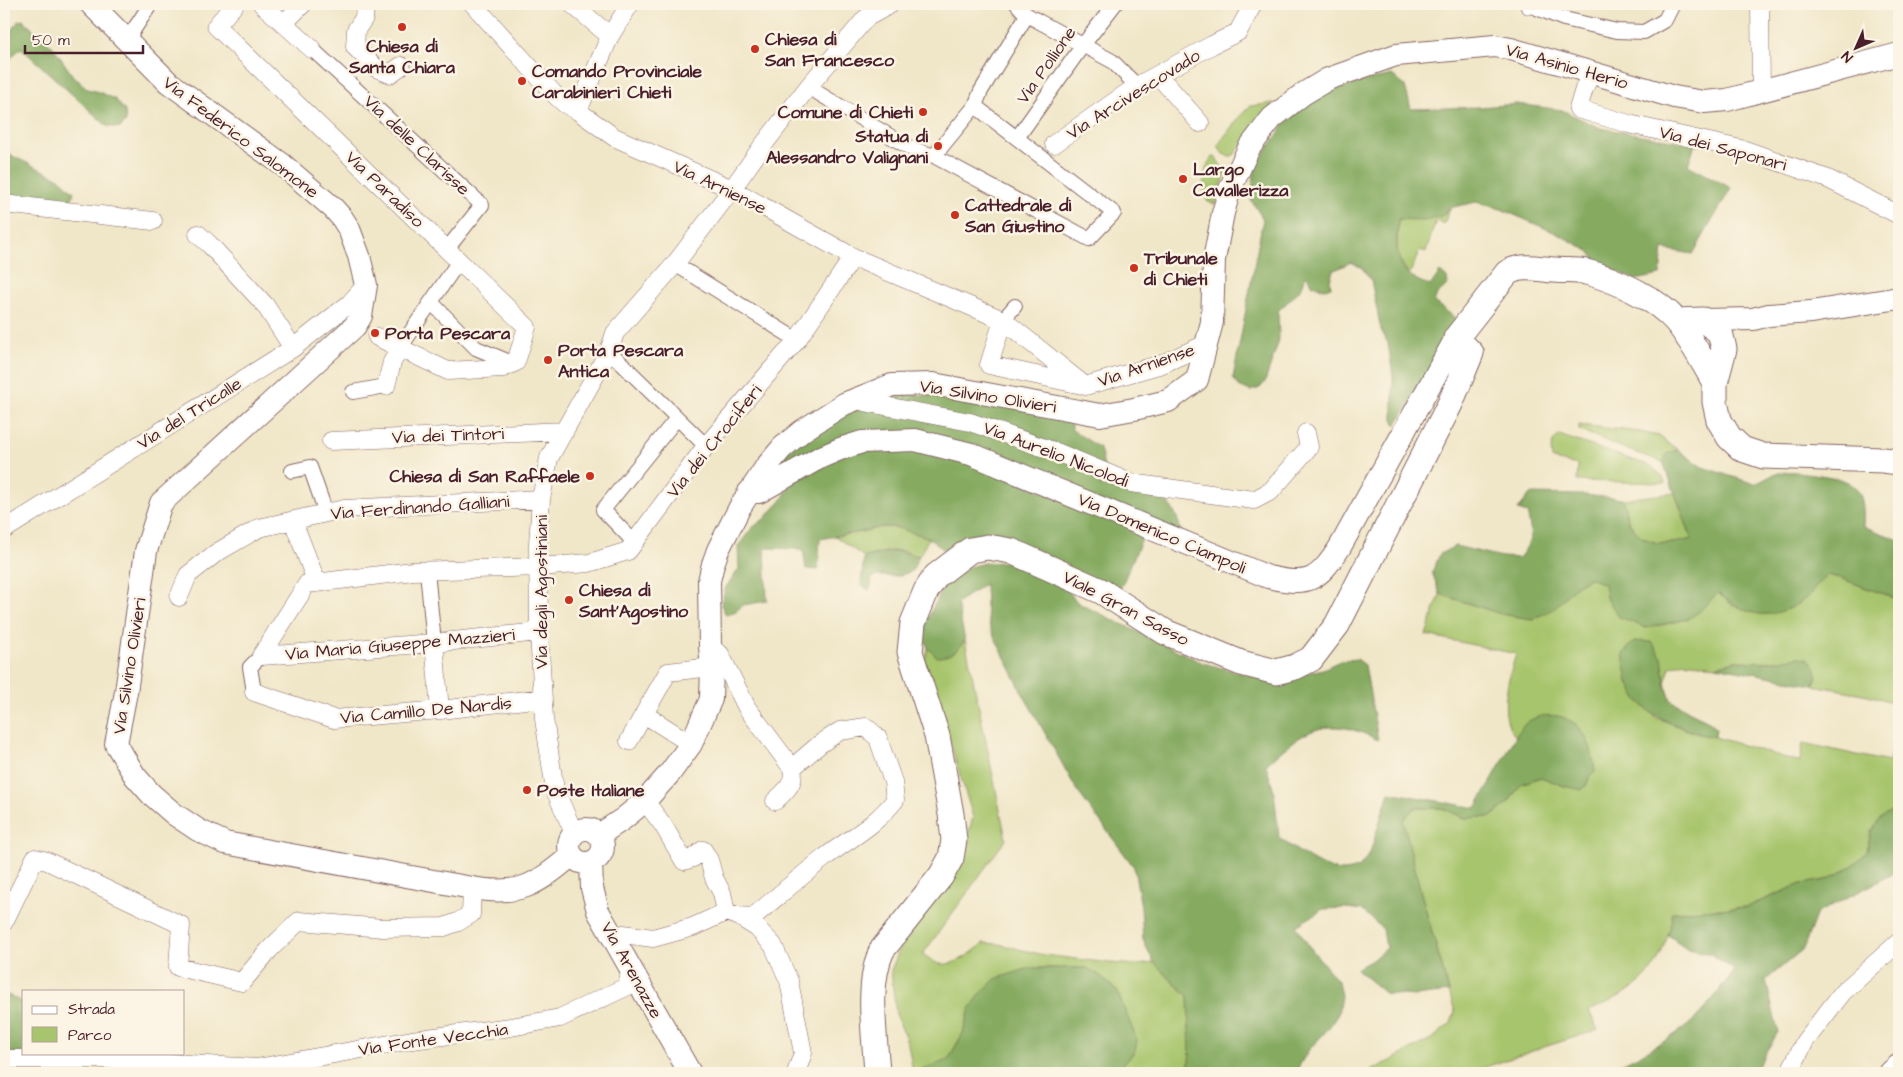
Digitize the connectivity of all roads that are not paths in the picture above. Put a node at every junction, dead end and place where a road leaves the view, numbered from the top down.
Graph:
1 (91, 4) edge
2 (235, 4) edge
3 (262, 4) edge
4 (303, 4) edge
5 (365, 4) edge
6 (473, 4) edge
7 (572, 4) edge
8 (630, 4) edge
9 (892, 4) edge
10 (1017, 4) edge
11 (1115, 4) edge
12 (1253, 4) edge
13 (1528, 4) edge
14 (1673, 4) edge
15 (1760, 4) edge
16 (148, 8) dead end
17 (1027, 15) junction
18 (284, 23) junction
19 (610, 36) junction
20 (127, 40) junction
21 (1083, 45) junction
22 (312, 49) joint
23 (1899, 54) edge
24 (401, 66) dead end
25 (1591, 72) junction
26 (1158, 75) junction
27 (1137, 86) junction
28 (808, 87) junction
29 (1761, 90) junction
30 (975, 106) junction
31 (578, 111) junction
32 (1200, 122) dead end
33 (1017, 138) junction
34 (1054, 144) joint
35 (1039, 155) junction
36 (934, 156) junction
37 (732, 189) junction
38 (4, 204) edge
39 (1899, 215) edge
40 (153, 221) dead end
41 (198, 234) dead end
42 (453, 255) junction
43 (853, 257) junction
44 (675, 264) junction
45 (366, 285) junction
46 (1899, 298) edge
47 (431, 302) junction
48 (1015, 306) dead end
49 (1003, 320) junction
50 (1753, 320) junction
51 (1689, 326) junction
52 (368, 332) junction
53 (1456, 338) junction
54 (798, 340) junction
55 (1206, 344) junction
56 (293, 348) junction
57 (400, 348) junction
58 (1724, 349) junction
59 (609, 352) junction
60 (516, 362) junction
61 (1715, 383) junction
62 (386, 386) joint
63 (1086, 386) junction
64 (353, 392) dead end
65 (858, 398) junction
66 (677, 418) junction
67 (565, 431) junction
68 (1306, 433) dead end
69 (331, 441) dead end
70 (706, 446) junction
71 (1899, 462) edge
72 (292, 471) dead end
73 (750, 492) junction
74 (541, 499) junction
75 (326, 513) junction
76 (293, 521) junction
77 (4, 530) edge
78 (634, 543) junction
79 (538, 567) junction
80 (427, 571) junction
81 (312, 584) junction
82 (179, 597) dead end
83 (539, 632) junction
84 (434, 643) junction
85 (261, 656) junction
86 (711, 657) junction
87 (254, 692) joint
88 (543, 698) junction
89 (440, 710) junction
90 (644, 714) junction
91 (629, 740) dead end
92 (691, 744) junction
93 (792, 768) junction
94 (645, 801) junction
95 (775, 801) dead end
96 (579, 850) junction
97 (472, 888) junction
98 (732, 914) junction
99 (4, 922) edge
100 (614, 938) junction
101 (1899, 942) edge
102 (630, 967) junction
103 (4, 1058) edge
104 (1899, 1067) edge
105 (690, 1073) edge
106 (796, 1073) edge
107 (877, 1073) edge
108 (1789, 1073) edge
109 (1892, 1073) edge

1 - 20 street, Via Federico Salomone
2 - 42 street, Via Paradiso
3 - 18 street, Via delle Clarisse
4 - 18 street
5 - 24 street
6 - 31 street, Via Arniense
7 - 19 street
8 - 19 street
9 - 28 street
10 - 17 street
11 - 21 street, Via Pollione
12 - 26 street, Via Arcivescovado
13 - 14 street
15 - 29 street
16 - 20 street
17 - 21 street
17 - 30 street
18 - 22 street, Via delle Clarisse
19 - 31 street
20 - 45 street, Via Federico Salomone
21 - 27 street
21 - 33 street, Via Pollione
22 - 42 street, Via delle Clarisse
23 - 29 street, Via Asinio Herio
25 - 29 street, Via Asinio Herio
25 - 39 street, Via dei Saponari
25 - 55 street, Via Asinio Herio
26 - 27 street, Via Arcivescovado
26 - 32 street
27 - 34 street, Via Arcivescovado
28 - 36 street
28 - 37 street
30 - 33 street
30 - 36 street
31 - 37 street, Via Arniense
33 - 35 street
34 - 35 street
35 - 36 street
37 - 43 street, Via Arniense
37 - 44 street
38 - 40 street
41 - 56 street
42 - 47 street
42 - 60 street, Via Paradiso
43 - 49 street, Via Arniense
43 - 54 street, Via dei Crociferi
44 - 54 street
44 - 59 street, Via degli Agostiniani
45 - 52 street, Via Silvino Olivieri
45 - 56 street, Via del Tricalle
46 - 50 street
47 - 57 street
47 - 60 street
48 - 49 street
49 - 63 street, Via Arniense
49 - 63 street, Via Arniense
50 - 51 street
50 - 58 street
51 - 53 main road
51 - 58 main road
51 - 61 main road
52 - 57 street
52 - 97 street, Via Silvino Olivieri
53 - 73 street, Via Domenico Ciampoli
53 - 107 main road, Viale Gran Sasso
54 - 70 street, Via dei Crociferi
55 - 63 street, Via Arniense
55 - 65 street, Via Silvino Olivieri
56 - 77 street, Via del Tricalle
57 - 60 street
57 - 62 street
58 - 61 main road
59 - 66 street
59 - 67 street, Via degli Agostiniani
61 - 71 main road
62 - 64 street
65 - 68 street, Via Aurelio Nicolodi
65 - 73 street, Via Silvino Olivieri
66 - 70 street
66 - 78 street
67 - 69 street, Via dei Tintori
67 - 74 street, Via degli Agostiniani
70 - 78 street, Via dei Crociferi
72 - 75 street
73 - 86 street, Via Silvino Olivieri
74 - 75 street, Via Ferdinando Galliani
74 - 79 street, Via degli Agostiniani
75 - 76 street, Via Ferdinando Galliani
76 - 81 street
76 - 82 street, Via Ferdinando Galliani
78 - 79 street, Via dei Crociferi
79 - 80 street, Via dei Crociferi
79 - 83 street, Via degli Agostiniani
80 - 81 street, Via dei Crociferi
80 - 84 street
81 - 85 street
83 - 84 street, Via Maria Giuseppe Mazzieri
83 - 88 street, Via degli Agostiniani
84 - 85 street, Via Maria Giuseppe Mazzieri
84 - 89 street
85 - 87 street
86 - 90 street
86 - 92 street, Via Silvino Olivieri
86 - 93 street
87 - 89 street, Via Camillo De Nardis
88 - 89 street, Via Camillo De Nardis
88 - 96 street, Via degli Agostiniani
90 - 91 street
90 - 92 street
92 - 94 street, Via Silvino Olivieri
93 - 95 street
93 - 98 street
94 - 96 street, Via Silvino Olivieri
94 - 98 street
96 - 97 street, Via Silvino Olivieri
96 - 100 street, Via Arenazze
97 - 99 street
98 - 100 street
98 - 106 street
100 - 102 street, Via Arenazze
101 - 108 street
102 - 103 street, Via Fonte Vecchia
102 - 105 street, Via Arenazze
104 - 109 main road

